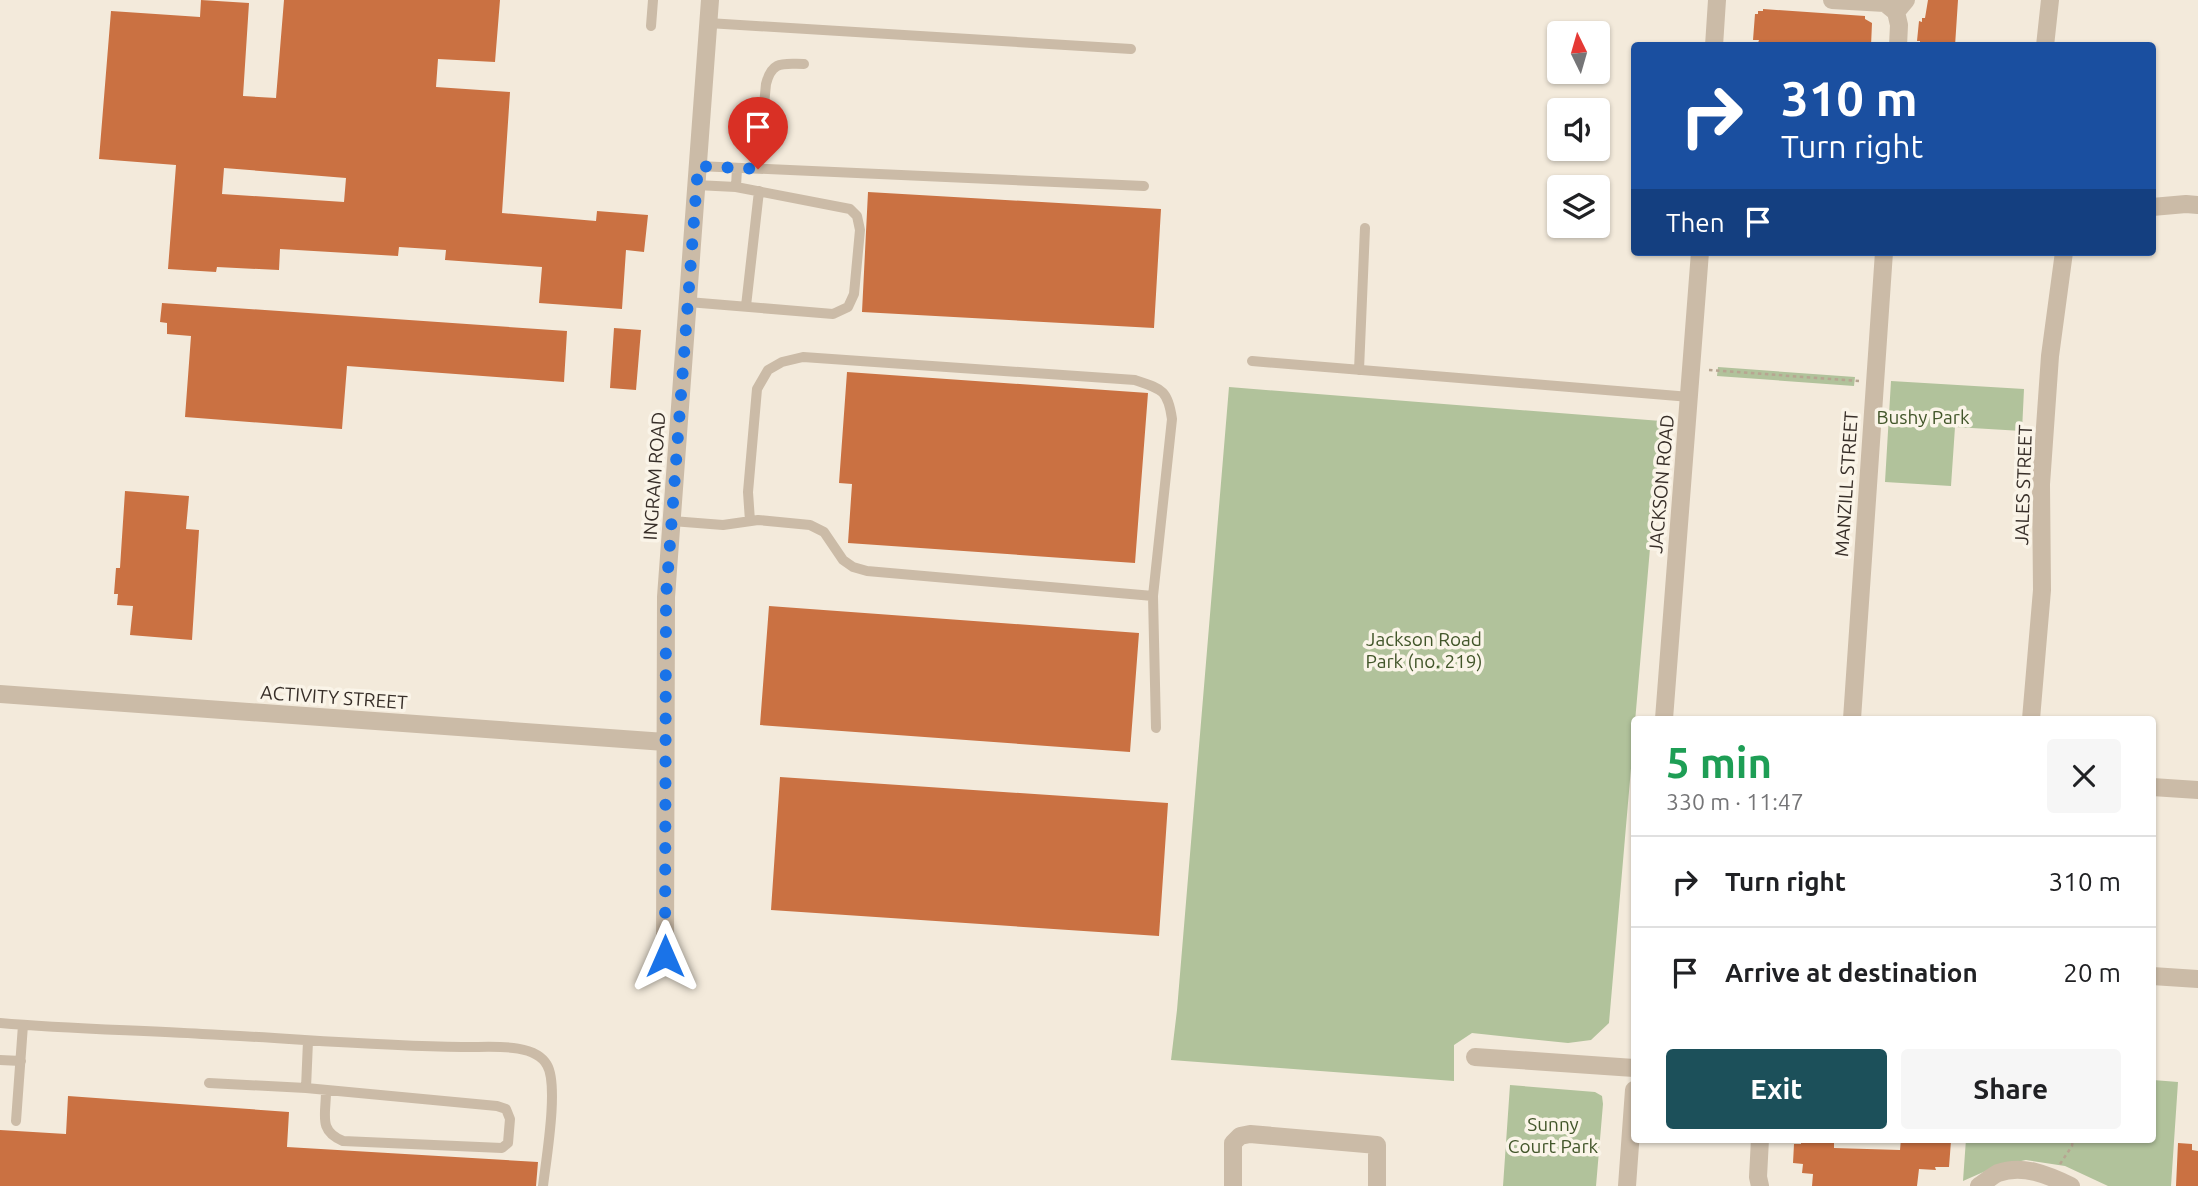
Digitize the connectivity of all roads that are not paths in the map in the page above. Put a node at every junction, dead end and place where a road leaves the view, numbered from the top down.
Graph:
1 (653, 0) edge
2 (710, 0) edge
3 (1717, 0) edge
4 (1832, 0) edge
5 (2050, 0) edge
6 (1901, 6) edge
7 (708, 23) junction
8 (651, 26) dead end
9 (1714, 42) edge
10 (1898, 42) edge
11 (2045, 42) edge
12 (1131, 49) dead end
13 (804, 64) dead end
14 (698, 166) junction
15 (737, 167) junction
16 (758, 169) junction
17 (696, 185) junction
18 (1144, 186) dead end
19 (736, 187) junction
20 (759, 191) junction
21 (2198, 205) edge
22 (2156, 207) edge
23 (1365, 228) dead end
24 (1700, 256) edge
25 (1884, 256) edge
26 (2063, 256) edge
27 (688, 302) junction
28 (746, 306) junction
29 (1252, 361) dead end
30 (1359, 370) junction
31 (1690, 397) junction
32 (672, 521) junction
33 (750, 521) junction
34 (1153, 596) junction
35 (0, 694) edge
36 (1664, 716) edge
37 (1852, 716) edge
38 (2031, 716) edge
39 (1156, 727) dead end
40 (665, 743) junction
41 (2156, 787) edge
42 (2198, 790) edge
43 (665, 956) dead end
44 (2156, 976) edge
45 (2198, 979) edge
46 (0, 1023) edge
47 (23, 1025) junction
48 (308, 1041) junction
49 (1475, 1057) dead end
50 (0, 1060) edge
51 (21, 1061) junction
52 (1631, 1069) edge
53 (209, 1083) dead end
54 (306, 1088) junction
55 (326, 1091) junction
56 (16, 1121) dead end
57 (1631, 1131) edge
58 (1760, 1143) edge
59 (543, 1186) edge
60 (1233, 1186) edge
61 (1377, 1186) edge
62 (1627, 1186) edge
63 (1760, 1186) edge
64 (1979, 1186) edge
65 (2071, 1186) edge

1 - 8 lane
2 - 7 street, INGRAM ROAD
3 - 9 street
4 - 6 street
5 - 11 street
6 - 10 street
7 - 12 lane
7 - 14 street, INGRAM ROAD
13 - 16 lane
14 - 15 lane
14 - 17 street, INGRAM ROAD
15 - 16 lane
15 - 19 lane
16 - 18 lane
17 - 19 lane
17 - 27 street, INGRAM ROAD
19 - 20 lane
20 - 28 lane
20 - 28 lane
21 - 22 street
23 - 30 lane
24 - 31 street, JACKSON ROAD
25 - 37 street, MANZILL STREET
26 - 38 street, JALES STREET
27 - 28 lane
27 - 32 street, INGRAM ROAD
29 - 30 lane
30 - 31 lane
31 - 36 street, JACKSON ROAD
32 - 33 lane
32 - 40 street, INGRAM ROAD
33 - 34 lane
33 - 34 lane
34 - 39 lane
35 - 40 street, ACTIVITY STREET
40 - 43 street, INGRAM ROAD
41 - 42 street
44 - 45 street
46 - 47 lane
47 - 48 lane
47 - 51 lane
48 - 54 lane
48 - 59 lane
49 - 52 street
50 - 51 lane
51 - 56 lane
53 - 54 lane
54 - 55 lane
55 - 55 lane
57 - 62 street
58 - 63 street
60 - 61 street
64 - 65 street

